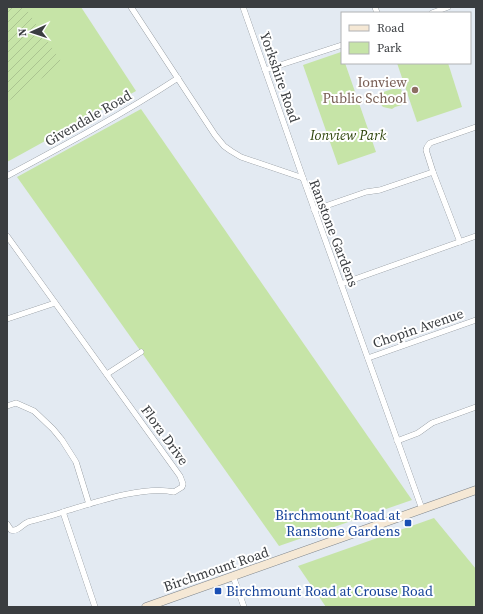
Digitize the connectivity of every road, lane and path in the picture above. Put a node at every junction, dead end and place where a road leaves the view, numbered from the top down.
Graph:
1 (131, 7) edge
2 (243, 7) edge
3 (448, 7) edge
4 (435, 12) edge
5 (341, 45) edge
6 (265, 70) junction
7 (178, 78) junction
8 (476, 127) edge
9 (432, 172) junction
10 (7, 176) edge
11 (303, 178) junction
12 (314, 210) junction
13 (7, 236) edge
14 (476, 236) edge
15 (460, 242) junction
16 (341, 284) junction
17 (55, 303) junction
18 (7, 320) edge
19 (476, 320) edge
20 (141, 352) dead end
21 (368, 358) junction
22 (107, 374) junction
23 (7, 406) edge
24 (476, 407) edge
25 (397, 441) junction
26 (476, 490) edge
27 (89, 504) junction
28 (422, 509) junction
29 (63, 512) junction
30 (7, 524) edge
31 (233, 576) junction
32 (95, 607) edge
33 (146, 607) edge
34 (244, 607) edge

1 - 7 street, Ranstone Gardens
2 - 6 street, Yorkshire Road
3 - 4 street
5 - 6 street
6 - 11 street, Yorkshire Road
7 - 10 street, Givendale Road
7 - 11 street, Ranstone Gardens
8 - 9 street
9 - 12 street
9 - 15 street
11 - 12 street, Ranstone Gardens
12 - 16 street, Ranstone Gardens
13 - 17 street, Flora Drive
14 - 15 street
15 - 16 street
16 - 21 street, Ranstone Gardens
17 - 18 street
17 - 22 street, Flora Drive
19 - 21 street, Chopin Avenue
20 - 22 street
21 - 25 street, Ranstone Gardens
22 - 27 street, Flora Drive
23 - 27 street
24 - 25 street
25 - 28 street, Ranstone Gardens
26 - 28 main road, Birchmount Road
27 - 29 street, Flora Drive
28 - 31 main road, Birchmount Road
29 - 30 street, Flora Drive
29 - 32 street
31 - 33 main road, Birchmount Road
31 - 34 street

